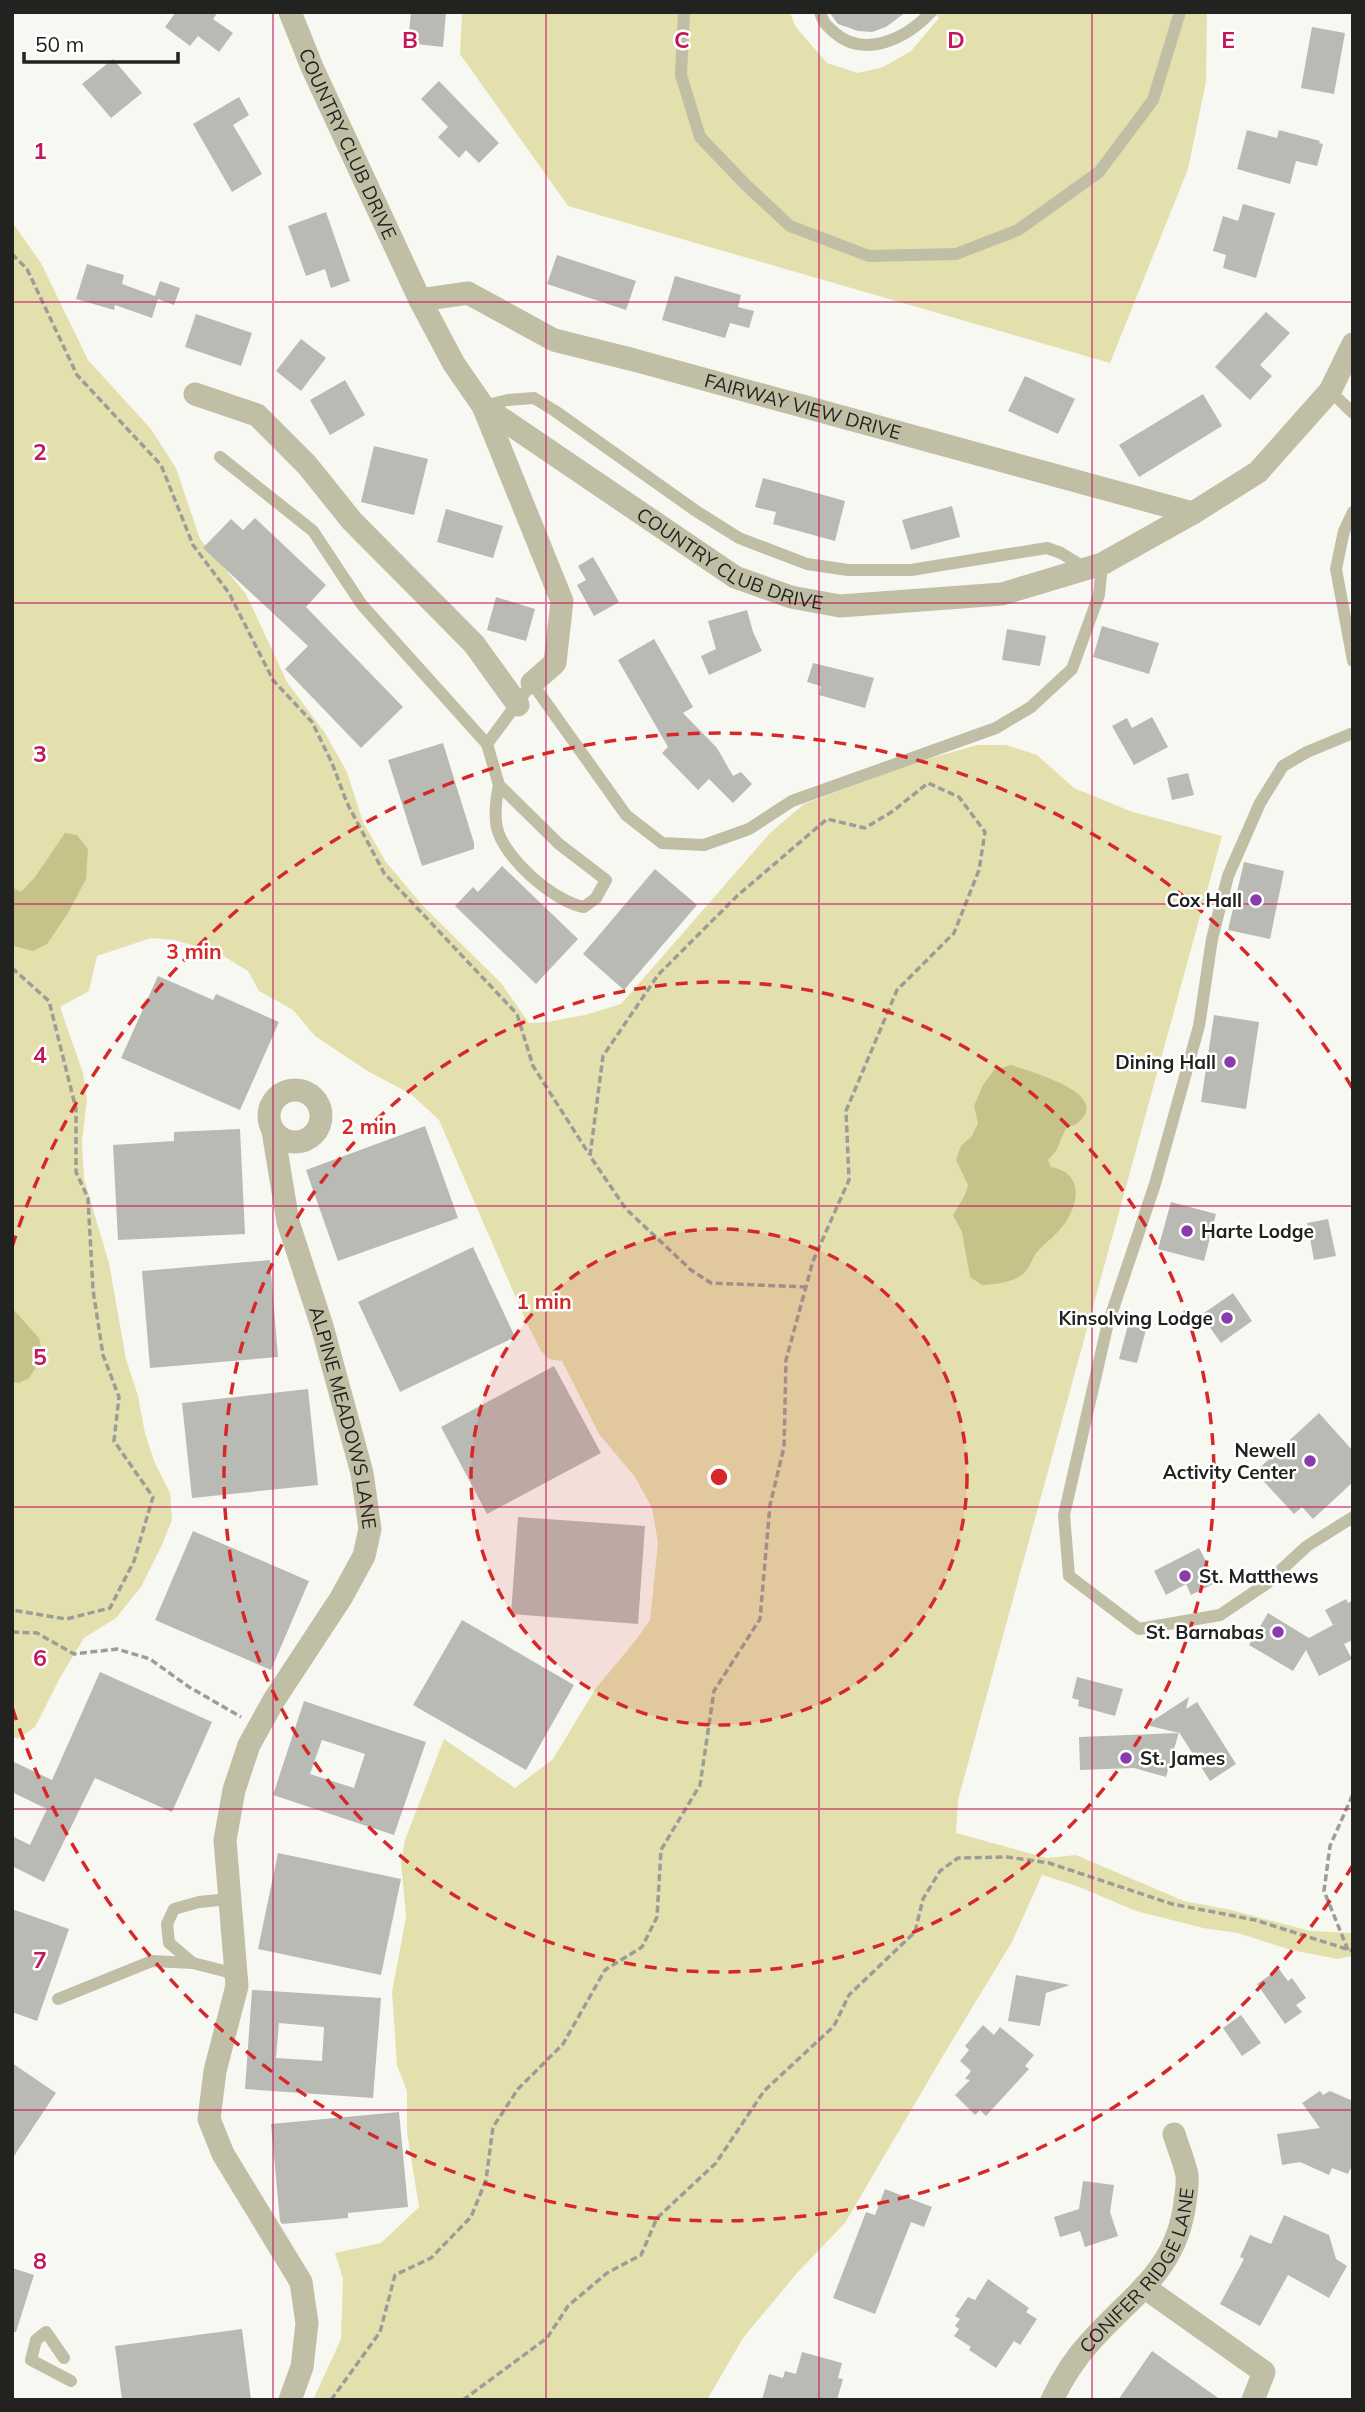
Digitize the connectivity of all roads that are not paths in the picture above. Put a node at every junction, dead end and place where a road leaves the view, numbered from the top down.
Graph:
1 (290, 12) edge
2 (684, 12) edge
3 (820, 12) edge
4 (931, 12) edge
5 (1180, 12) edge
6 (420, 300) junction
7 (1353, 344) edge
8 (1330, 390) junction
9 (195, 394) dead end
10 (483, 406) junction
11 (1353, 413) edge
12 (220, 457) dead end
13 (1353, 512) edge
14 (1193, 513) junction
15 (1095, 566) junction
16 (1353, 661) edge
17 (532, 683) junction
18 (518, 705) junction
19 (1353, 733) edge
20 (487, 744) junction
21 (499, 785) junction
22 (273, 1131) dead end
23 (1353, 1517) edge
24 (229, 1899) junction
25 (193, 1963) junction
26 (236, 1974) junction
27 (58, 1999) dead end
28 (1174, 2134) dead end
29 (1144, 2287) junction
30 (64, 2358) dead end
31 (71, 2381) dead end
32 (290, 2400) edge
33 (1052, 2400) edge
34 (1252, 2400) edge

1 - 6 street, COUNTRY CLUB DRIVE
2 - 5 lane
3 - 4 lane
6 - 10 street, COUNTRY CLUB DRIVE
6 - 14 street, FAIRWAY VIEW DRIVE
7 - 8 street, COUNTRY CLUB DRIVE
8 - 11 lane
8 - 14 street, COUNTRY CLUB DRIVE
9 - 18 street
10 - 15 lane
10 - 15 street, COUNTRY CLUB DRIVE
10 - 17 street
12 - 20 lane
13 - 16 lane
14 - 15 street, COUNTRY CLUB DRIVE
15 - 17 lane
17 - 18 lane
18 - 20 lane
19 - 23 lane
20 - 21 lane
21 - 21 lane
22 - 24 street, ALPINE MEADOWS LANE
24 - 25 lane
24 - 26 street, ALPINE MEADOWS LANE
25 - 26 lane
25 - 27 lane
26 - 32 street, ALPINE MEADOWS LANE
28 - 29 street, CONIFER RIDGE LANE
29 - 33 street, CONIFER RIDGE LANE
29 - 34 street
30 - 31 lane

